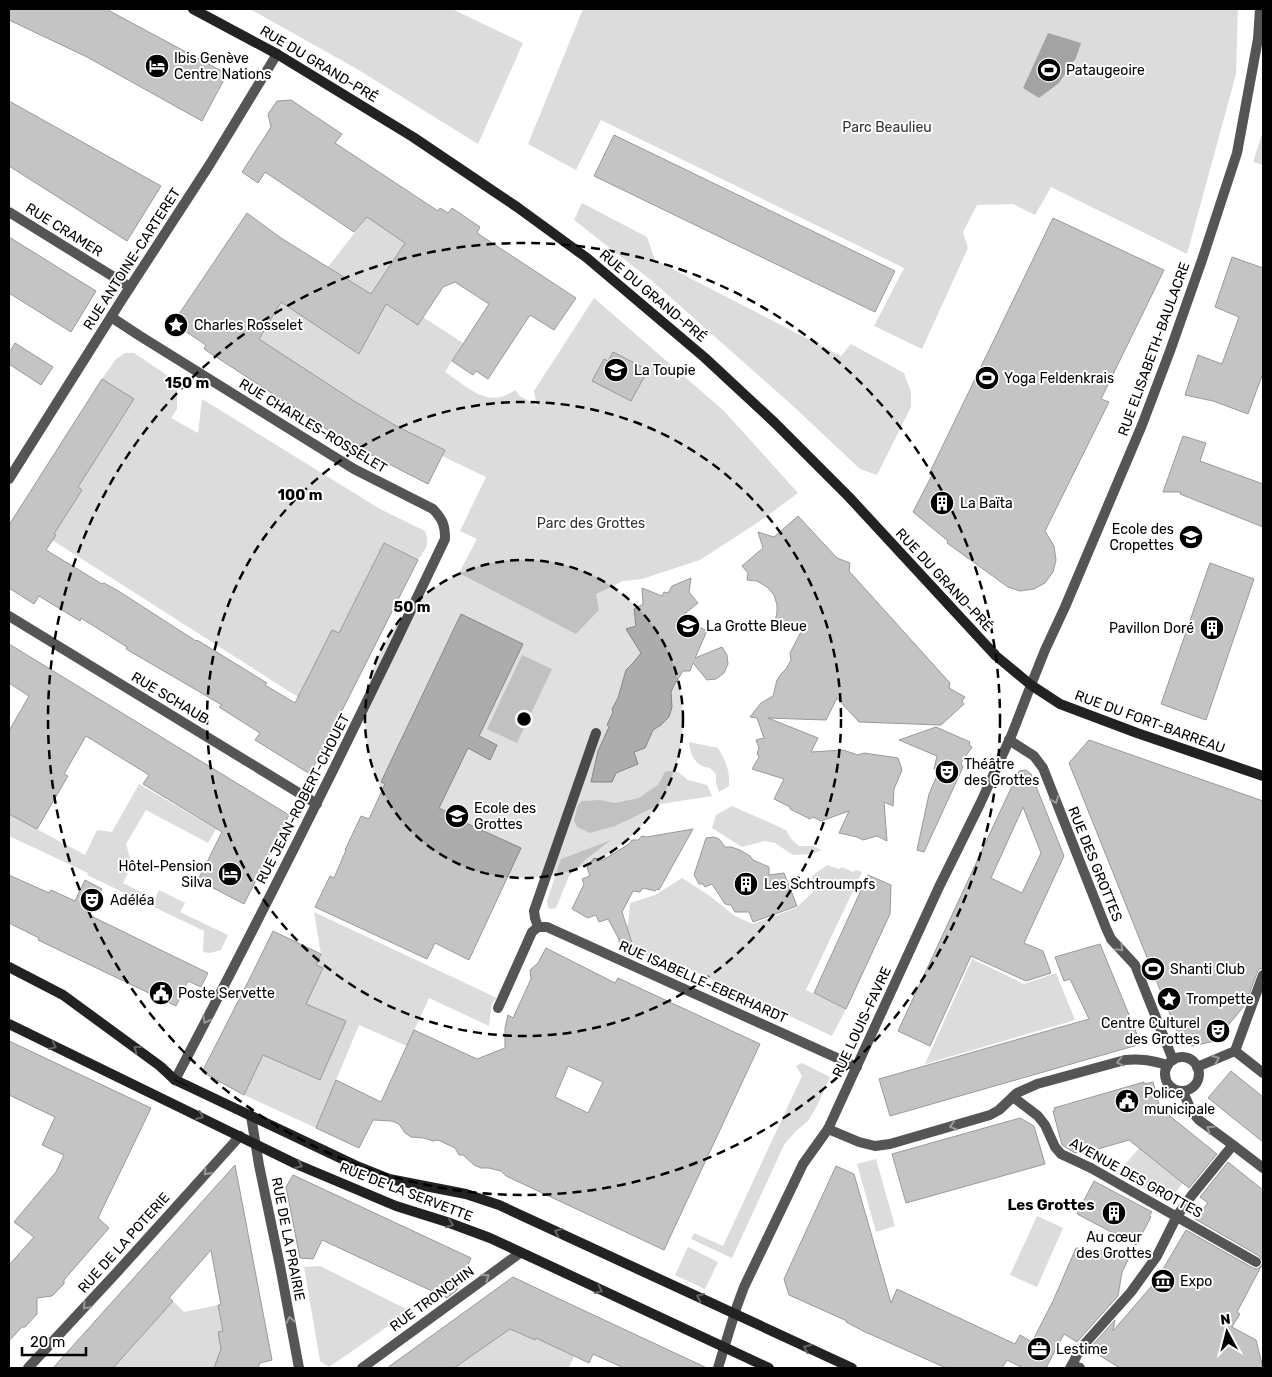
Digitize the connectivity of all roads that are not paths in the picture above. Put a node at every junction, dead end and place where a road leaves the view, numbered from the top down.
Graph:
1 (193, 9) edge
2 (1260, 9) edge
3 (1260, 40) edge
4 (277, 54) junction
5 (9, 212) edge
6 (130, 287) junction
7 (111, 317) junction
8 (9, 478) edge
9 (445, 528) joint
10 (9, 616) edge
11 (1031, 685) junction
12 (596, 733) dead end
13 (1009, 740) junction
14 (1263, 776) edge
15 (317, 804) junction
16 (538, 928) junction
17 (9, 968) edge
18 (1263, 975) edge
19 (498, 1008) dead end
20 (9, 1024) edge
21 (1235, 1051) junction
22 (1170, 1062) junction
23 (857, 1066) junction
24 (1197, 1067) junction
25 (1263, 1073) edge
26 (175, 1080) junction
27 (1183, 1092) junction
28 (1012, 1097) junction
29 (251, 1116) junction
30 (828, 1129) junction
31 (240, 1136) junction
32 (255, 1144) junction
33 (1233, 1145) junction
34 (1263, 1168) edge
35 (1177, 1216) junction
36 (520, 1253) junction
37 (1260, 1264) edge
38 (734, 1314) junction
39 (724, 1348) junction
40 (1074, 1367) edge
41 (28, 1368) edge
42 (299, 1368) edge
43 (362, 1368) edge
44 (718, 1368) edge
45 (769, 1368) edge
46 (852, 1368) edge

1 - 4 main road, RUE DU GRAND-PRÉ
2 - 3 street, RUE ELISABETH-BAULACRE
3 - 11 street, RUE ELISABETH-BAULACRE
4 - 6 street, RUE ANTOINE-CARTERET
4 - 11 main road, RUE DU GRAND-PRÉ
5 - 6 street, RUE CRAMER
6 - 7 street, RUE ANTOINE-CARTERET
7 - 8 street, RUE ANTOINE-CARTERET
7 - 9 street, RUE CHARLES-ROSSELET
9 - 15 street, RUE JEAN-ROBERT-CHOUET
10 - 15 street, RUE SCHAUB
11 - 13 street, RUE LOUIS-FAVRE
11 - 14 main road, RUE DU FORT-BARREAU
12 - 16 street
13 -> 22 street, RUE DES GROTTES
13 - 23 street, RUE LOUIS-FAVRE
15 -> 26 street, RUE JEAN-ROBERT-CHOUET
16 - 19 street
16 - 23 street, RUE ISABELLE-EBERHARDT
26 -> 17 main road
18 - 21 street
20 -> 31 main road, RUE DE LA SERVETTE
24 -> 21 street
21 - 25 street
22 - 24 street
22 - 27 street
22 -> 28 street
23 - 30 street, RUE LOUIS-FAVRE
24 - 27 street
26 - 29 main road, RUE DE LA SERVETTE
33 -> 27 street
28 -> 30 street
28 - 35 street, AVENUE DES GROTTES
29 - 32 street, RUE DE LA PRAIRIE
38 -> 29 main road, RUE DE LA SERVETTE
30 - 38 street, RUE LOUIS-FAVRE
31 - 32 main road, RUE DE LA SERVETTE
31 -> 41 street, RUE DE LA POTERIE
32 -> 36 main road, RUE DE LA SERVETTE
42 -> 32 street, RUE DE LA PRAIRIE
33 - 34 street
33 - 35 street
35 - 37 street, AVENUE DES GROTTES
35 - 40 street
36 -> 39 main road, RUE DE LA SERVETTE
43 -> 36 street, RUE TRONCHIN
38 - 39 street, RUE LOUIS-FAVRE
46 -> 38 main road, RUE DE LA SERVETTE
39 - 44 street, RUE LOUIS-FAVRE
39 - 45 main road, RUE DE LA SERVETTE

